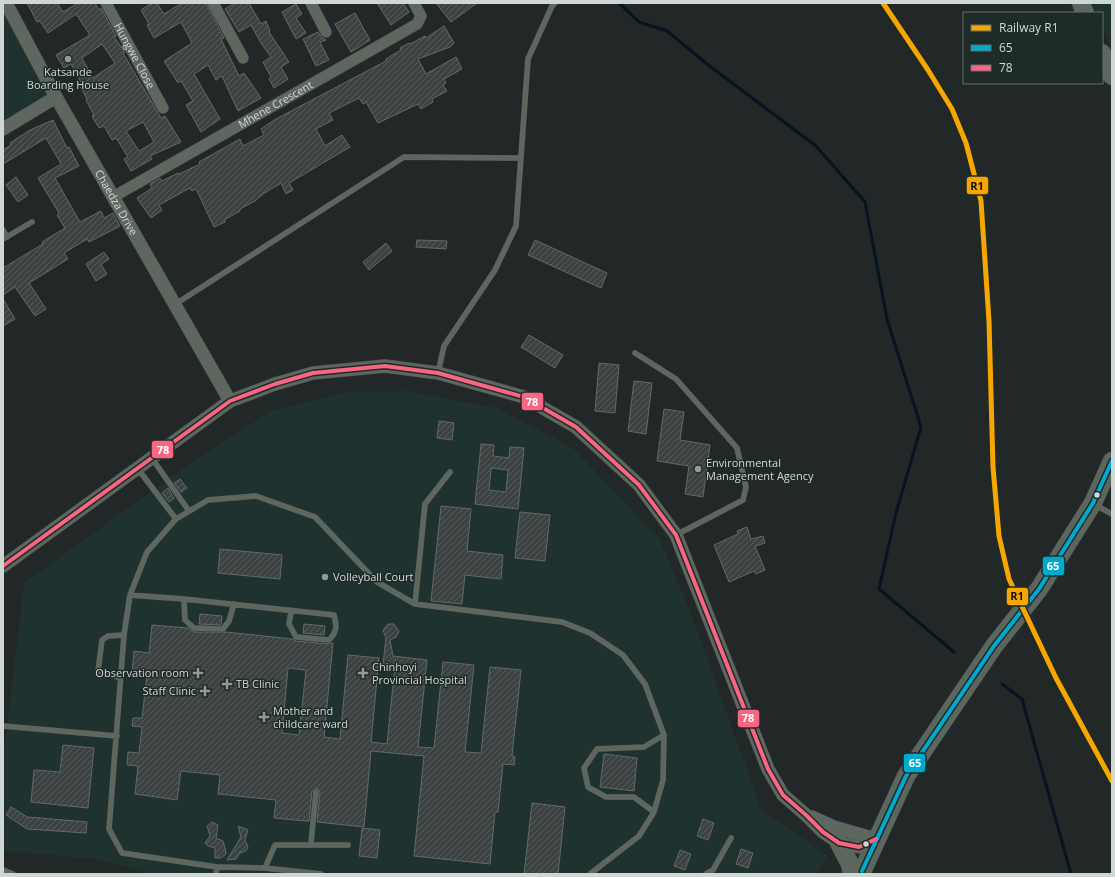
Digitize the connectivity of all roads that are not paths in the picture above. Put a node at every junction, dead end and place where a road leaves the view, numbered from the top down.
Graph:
1 (6, 3) edge
2 (106, 3) edge
3 (213, 3) edge
4 (311, 3) edge
5 (414, 3) edge
6 (556, 3) edge
7 (326, 32) dead end
8 (1103, 54) edge
9 (243, 58) dead end
10 (1112, 76) edge
11 (56, 97) junction
12 (163, 108) dead end
13 (3, 128) edge
14 (521, 158) junction
15 (113, 197) junction
16 (32, 222) dead end
17 (3, 230) edge
18 (5, 238) edge
19 (174, 305) junction
20 (635, 353) dead end
21 (438, 373) junction
22 (230, 400) junction
23 (150, 457) junction
24 (1112, 461) edge
25 (137, 468) junction
26 (450, 472) dead end
27 (1092, 504) junction
28 (189, 511) junction
29 (1112, 514) edge
30 (176, 519) junction
31 (676, 535) junction
32 (3, 566) edge
33 (130, 596) junction
34 (184, 599) junction
35 (234, 604) junction
36 (415, 604) junction
37 (291, 612) junction
38 (124, 635) junction
39 (121, 678) junction
40 (3, 726) edge
41 (664, 735) junction
42 (117, 736) junction
43 (316, 792) dead end
44 (654, 812) junction
45 (806, 815) junction
46 (731, 838) dead end
47 (876, 839) junction
48 (310, 844) junction
49 (839, 844) junction
50 (348, 845) dead end
51 (217, 867) junction
52 (265, 868) junction
53 (3, 870) edge
54 (12, 874) edge
55 (216, 874) edge
56 (321, 874) edge
57 (590, 874) edge
58 (706, 874) edge
59 (852, 874) edge
60 (861, 874) edge

1 - 11 street, Chaedza Drive
2 - 12 street, Hungwe Close
3 - 9 street
4 - 7 street
5 - 15 street, Mhene Crescent
6 - 14 lane
8 - 10 highway
11 - 13 street
11 - 15 street, Chaedza Drive
14 - 19 lane
14 - 21 lane
15 - 19 street, Chaedza Drive
16 - 18 lane
17 - 18 lane
19 - 22 street, Chaedza Drive
20 - 31 lane
21 - 22 street
21 - 31 street
22 - 23 street
23 - 25 street
23 - 28 lane
24 - 27 highway
25 - 30 lane
25 - 32 street
26 - 36 lane
27 - 29 lane
27 - 47 highway
28 - 30 lane
28 - 36 lane
30 - 33 lane
31 - 45 street
33 - 34 lane
33 - 38 lane
34 - 35 lane
34 - 35 lane
35 - 37 lane
36 - 41 lane
37 - 37 lane
38 - 39 lane
38 - 39 lane
39 - 42 lane
40 - 42 lane
41 - 44 lane
41 - 44 lane
42 - 51 lane
43 - 48 lane
44 - 57 lane
45 - 47 street
45 - 49 street
46 - 58 lane
47 - 49 street
47 - 60 highway
48 - 50 lane
48 - 52 lane
49 - 59 highway
51 - 52 lane
51 - 55 lane
52 - 56 lane
53 - 54 lane

